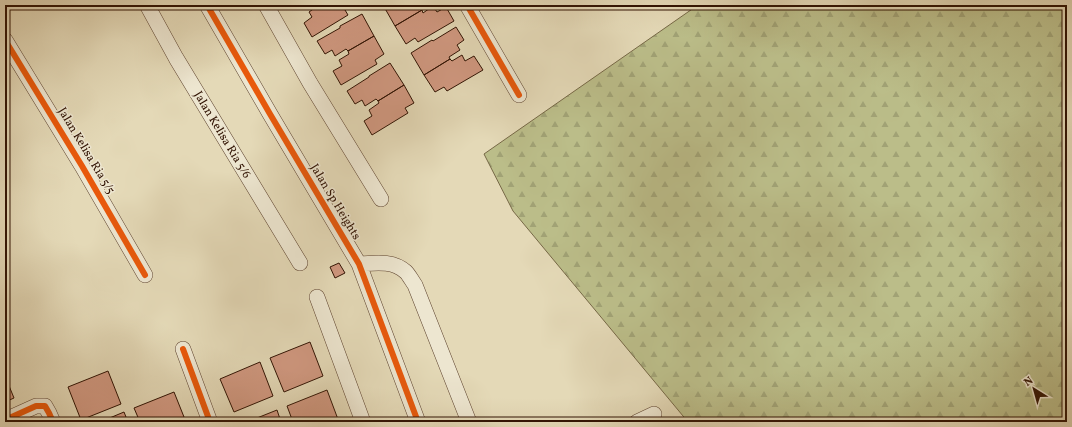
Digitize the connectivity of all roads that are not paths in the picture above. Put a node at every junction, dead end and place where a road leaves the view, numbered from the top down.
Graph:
1 (147, 5) edge
2 (207, 5) edge
3 (266, 5) edge
4 (467, 5) edge
5 (5, 40) edge
6 (519, 95) dead end
7 (381, 199) dead end
8 (300, 264) dead end
9 (359, 264) junction
10 (145, 275) dead end
11 (317, 297) dead end
12 (183, 349) dead end
13 (654, 414) dead end
14 (5, 420) edge
15 (53, 422) edge
16 (210, 422) edge
17 (363, 422) edge
18 (418, 422) edge
19 (469, 422) edge
20 (637, 422) edge

1 - 8 street, Jalan Kelisa Ria 5/6
2 - 9 street, Jalan Sp Heights
3 - 7 street
4 - 6 street
5 - 10 street, Jalan Kelisa Ria 5/5
9 - 18 street, Jalan Sp Heights
9 - 19 street
11 - 17 street
12 - 16 street
13 - 20 street
14 - 15 street

